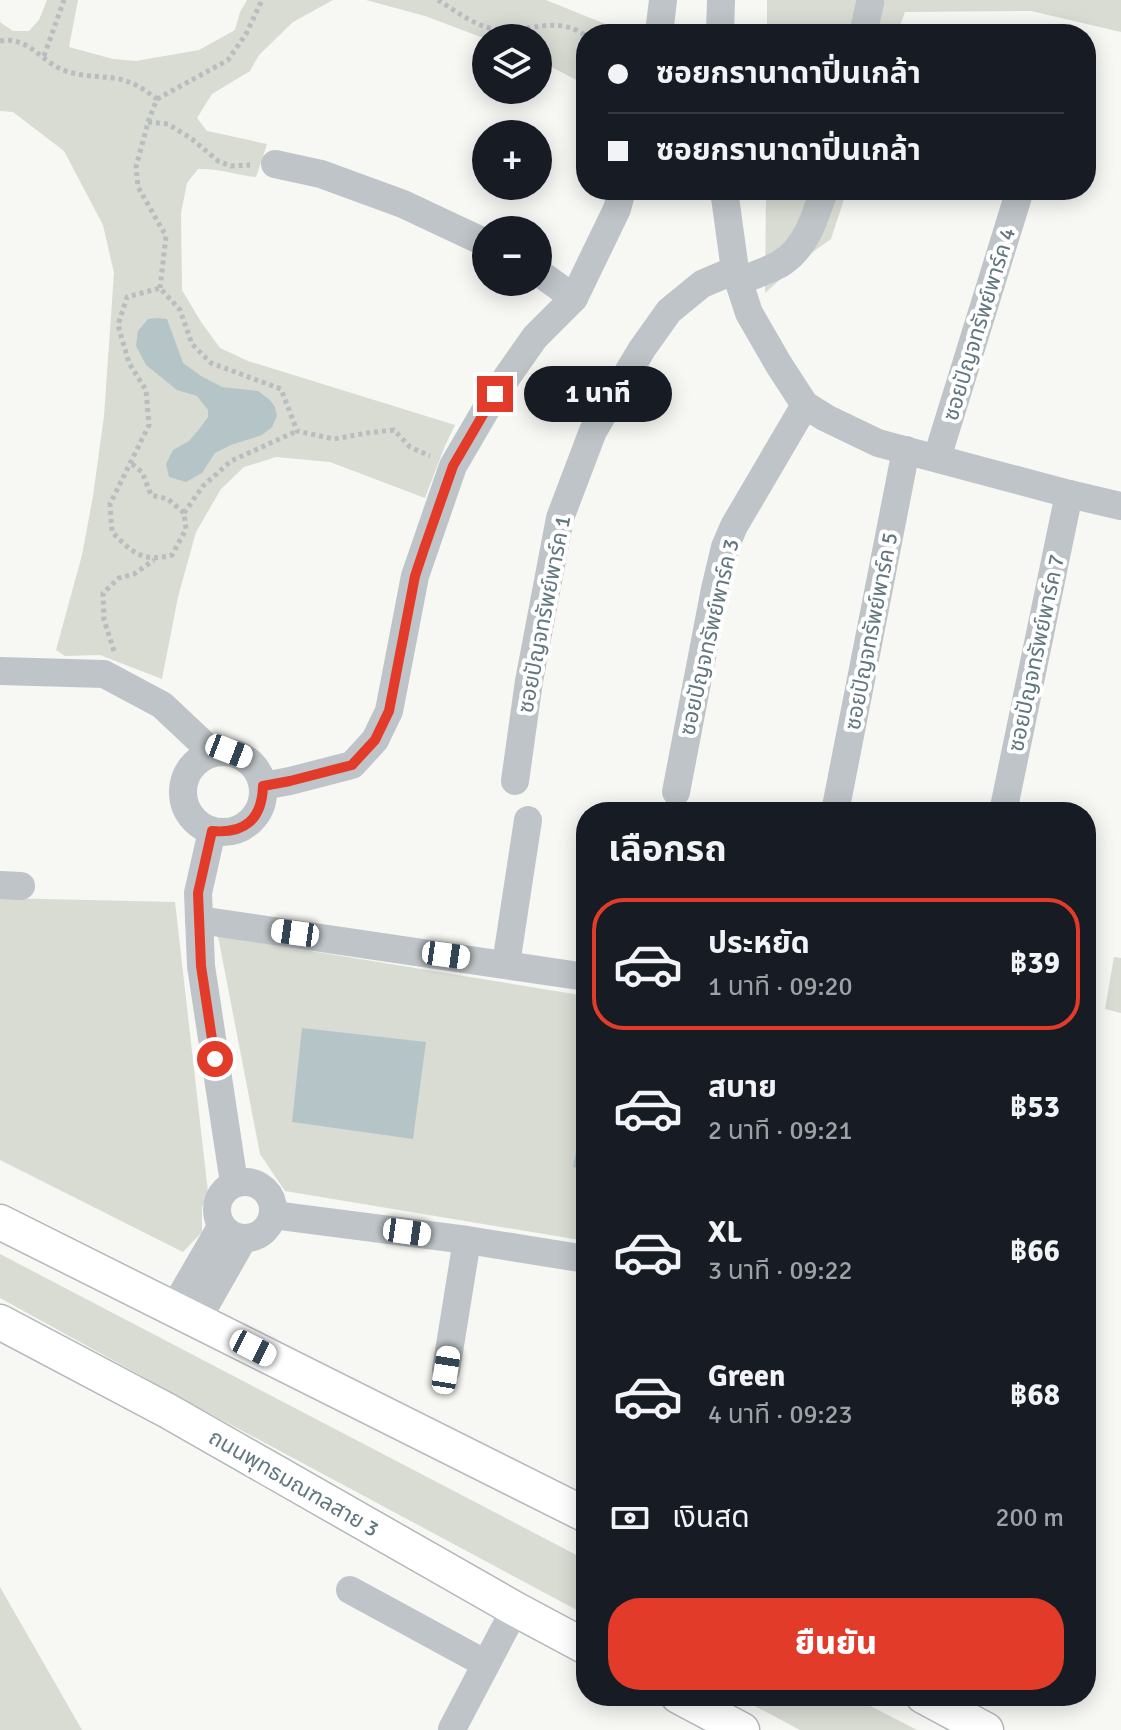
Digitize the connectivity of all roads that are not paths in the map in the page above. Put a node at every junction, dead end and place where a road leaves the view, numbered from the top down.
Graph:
1 (663, 0) edge
2 (721, 0) edge
3 (870, 3) dead end
4 (660, 24) edge
5 (720, 24) edge
6 (865, 24) edge
7 (275, 164) road end
8 (619, 200) edge
9 (726, 200) edge
10 (821, 200) edge
11 (1017, 200) edge
12 (472, 236) edge
13 (737, 276) junction
14 (552, 282) edge
15 (574, 298) junction
16 (805, 405) junction
17 (906, 450) junction
18 (937, 458) junction
19 (1069, 494) junction
20 (1121, 506) edge
21 (0, 671) edge
22 (212, 752) junction
23 (515, 781) dead end
24 (263, 786) junction
25 (676, 792) dead end
26 (837, 802) edge
27 (1005, 802) edge
28 (528, 820) dead end
29 (212, 831) junction
30 (199, 920) junction
31 (506, 964) junction
32 (576, 975) edge
33 (234, 1183) junction
34 (273, 1215) junction
35 (0, 1222) edge
36 (232, 1233) junction
37 (467, 1240) junction
38 (576, 1257) edge
39 (186, 1314) junction
40 (0, 1322) edge
41 (446, 1370) dead end
42 (576, 1510) edge
43 (350, 1590) dead end
44 (515, 1609) junction
45 (576, 1642) edge
46 (486, 1664) junction
47 (697, 1706) edge
48 (942, 1706) edge
49 (452, 1729) edge
50 (742, 1730) edge
51 (986, 1730) edge

1 - 4 street
2 - 5 street
3 - 6 street
7 - 12 street
8 - 15 street
9 - 13 street
10 - 13 street, ซอยปัญจทรัพย์พาร์ค 1
11 - 18 street, ซอยปัญจทรัพย์พาร์ค 4
13 - 16 street
13 - 23 street, ซอยปัญจทรัพย์พาร์ค 1
14 - 15 street
15 - 24 street
16 - 17 street
16 - 25 street, ซอยปัญจทรัพย์พาร์ค 3
17 - 18 street
17 - 26 street, ซอยปัญจทรัพย์พาร์ค 5
18 - 19 street
19 - 20 street
19 - 27 street, ซอยปัญจทรัพย์พาร์ค 7
21 - 22 street
22 - 24 street
22 - 29 street
24 - 29 street
28 - 31 street
29 - 30 street
30 - 31 street
30 - 33 street
31 - 32 street
33 - 34 street
33 - 36 street
34 - 36 street
34 - 37 street
35 - 39 main road
36 - 39 street
37 - 38 street
37 - 41 street
39 - 42 main road
40 - 44 main road, ถนนพุทธมณฑลสาย 3
43 - 46 street
44 - 45 main road, ถนนพุทธมณฑลสาย 3
44 - 46 street
46 - 49 street
47 - 50 main road
48 - 51 main road

